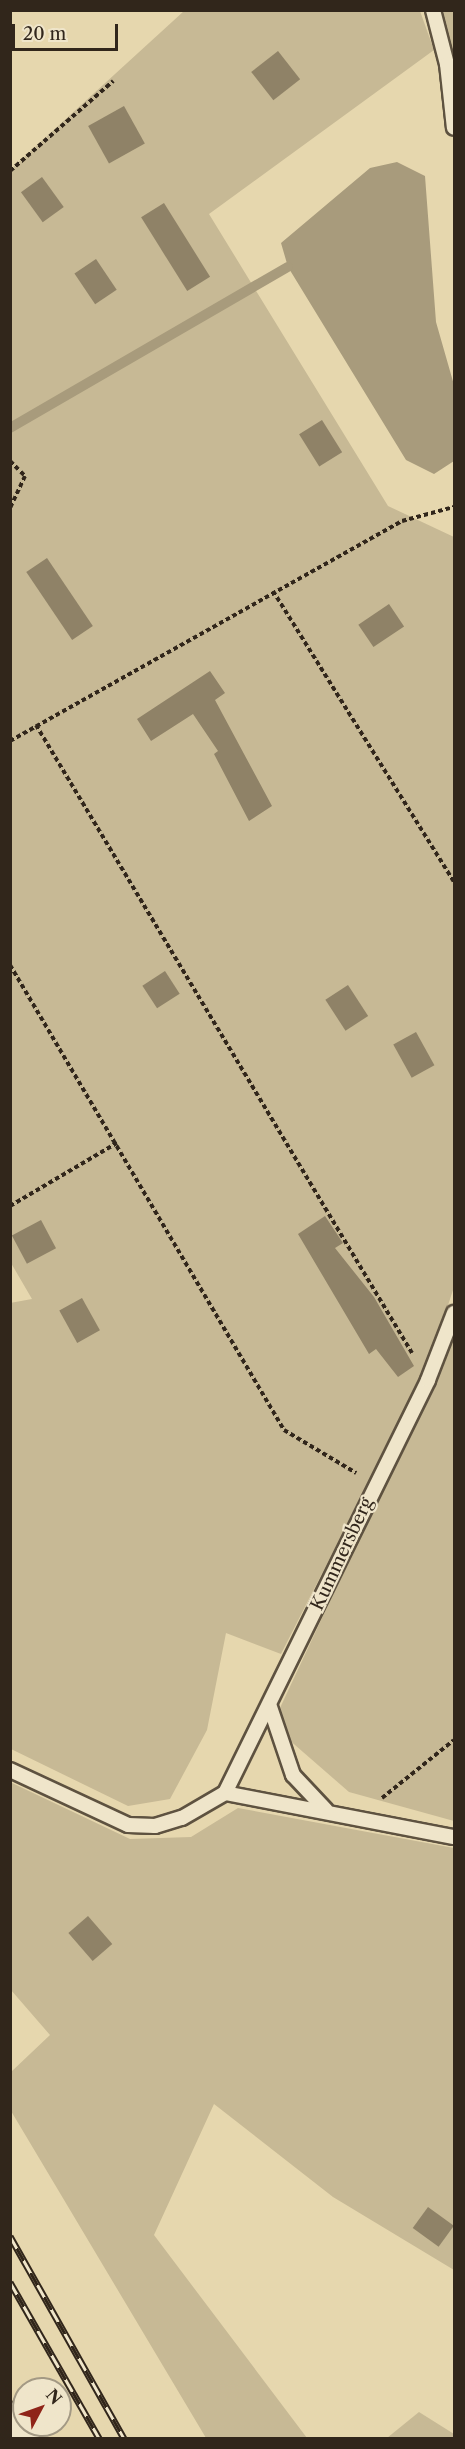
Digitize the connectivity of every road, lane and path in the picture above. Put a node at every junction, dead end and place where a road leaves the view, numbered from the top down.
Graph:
1 (433, 10) edge
2 (113, 81) dead end
3 (454, 128) edge
4 (10, 171) edge
5 (10, 461) edge
6 (454, 507) edge
7 (10, 508) edge
8 (273, 591) junction
9 (36, 725) junction
10 (10, 741) edge
11 (454, 882) edge
12 (10, 965) edge
13 (117, 1143) junction
14 (10, 1206) edge
15 (454, 1313) edge
16 (428, 1380) junction
17 (375, 1484) junction
18 (270, 1707) junction
19 (454, 1740) edge
20 (10, 1770) edge
21 (225, 1793) junction
22 (326, 1810) junction
23 (361, 1815) junction
24 (454, 1837) edge
25 (10, 2416) edge
26 (25, 2439) edge

1 - 3 lane
2 - 4 path
5 - 7 path
6 - 8 path
8 - 9 path
8 - 11 path
9 - 10 path
9 - 16 path
12 - 13 path
13 - 14 path
13 - 17 path
15 - 16 lane, Kummersberg
16 - 17 lane, Kummersberg
17 - 18 lane, Kummersberg
18 - 21 lane, Kummersberg
18 - 22 lane
19 - 23 path
20 - 21 lane
21 - 22 lane
22 - 23 lane
23 - 24 lane
25 - 26 street

